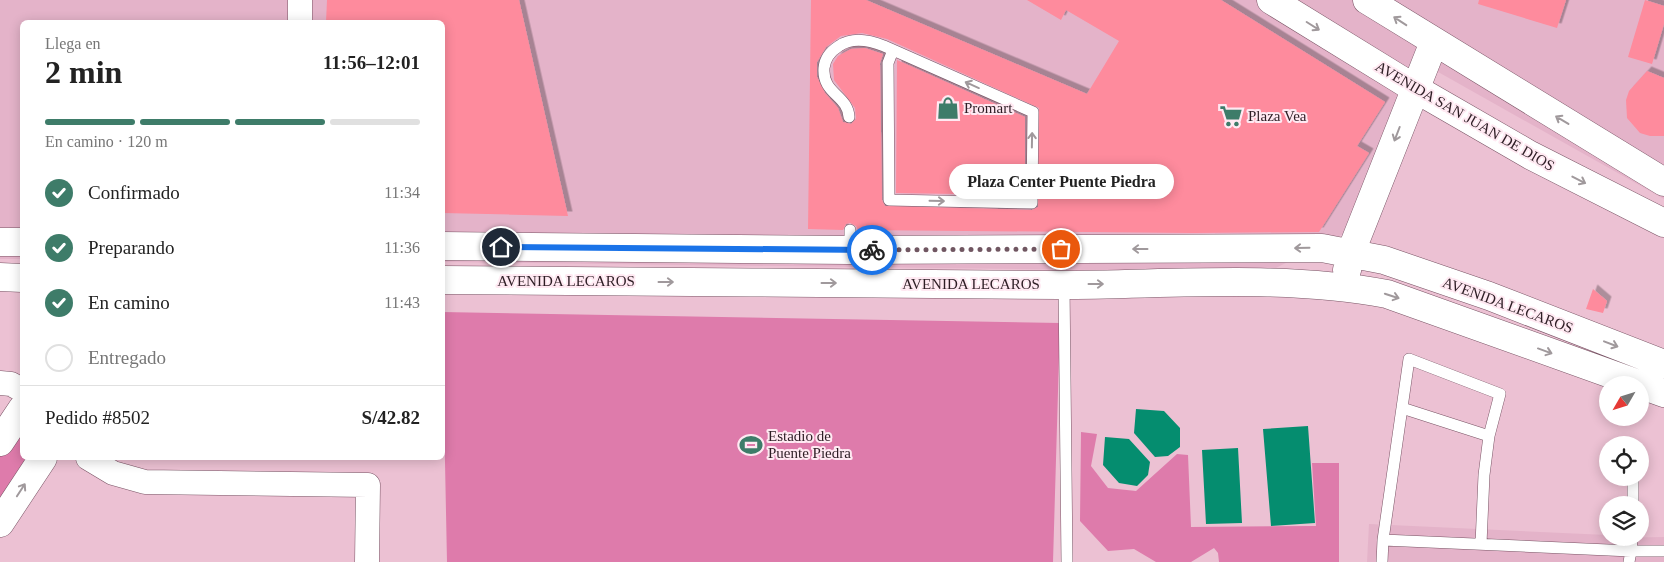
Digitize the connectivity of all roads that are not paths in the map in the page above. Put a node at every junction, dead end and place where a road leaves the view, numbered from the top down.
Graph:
1 (300, 0) edge
2 (1271, 0) edge
3 (1367, 0) edge
4 (300, 20) edge
5 (1434, 42) junction
6 (888, 48) junction
7 (1414, 88) junction
8 (849, 117) dead end
9 (1664, 182) edge
10 (1664, 223) edge
11 (0, 242) edge
12 (20, 242) edge
13 (445, 246) edge
14 (1351, 252) junction
15 (0, 278) edge
16 (20, 278) edge
17 (445, 280) edge
18 (1064, 285) junction
19 (1344, 286) junction
20 (1664, 364) edge
21 (0, 383) edge
22 (1664, 393) edge
23 (20, 402) edge
24 (1402, 408) junction
25 (20, 410) edge
26 (1489, 436) junction
27 (0, 442) edge
28 (42, 460) edge
29 (91, 460) edge
30 (0, 523) edge
31 (1383, 540) junction
32 (1481, 544) junction
33 (1664, 551) edge
34 (1630, 556) edge
35 (367, 562) edge
36 (1067, 562) edge
37 (1382, 562) edge

1 - 4 street
2 -> 7 main road, AVENIDA SAN JUAN DE DIOS
5 -> 3 main road
5 - 7 main road
9 -> 5 main road
6 -> 6 lane
6 - 8 lane
7 -> 10 main road, AVENIDA SAN JUAN DE DIOS
7 -> 14 main road
11 - 12 main road
14 -> 13 main road, AVENIDA LECAROS
14 - 19 main road
14 -> 20 main road, AVENIDA LECAROS
15 - 16 main road
17 -> 18 main road, AVENIDA LECAROS
18 -> 19 main road, AVENIDA LECAROS
18 - 36 lane
19 -> 22 main road, AVENIDA LECAROS
21 - 23 street
24 - 26 lane
24 - 26 lane
24 - 31 lane
25 - 27 main road
26 - 32 lane
30 -> 28 main road
29 - 35 street
31 - 32 lane
31 - 37 lane
32 - 34 lane
33 - 34 lane

